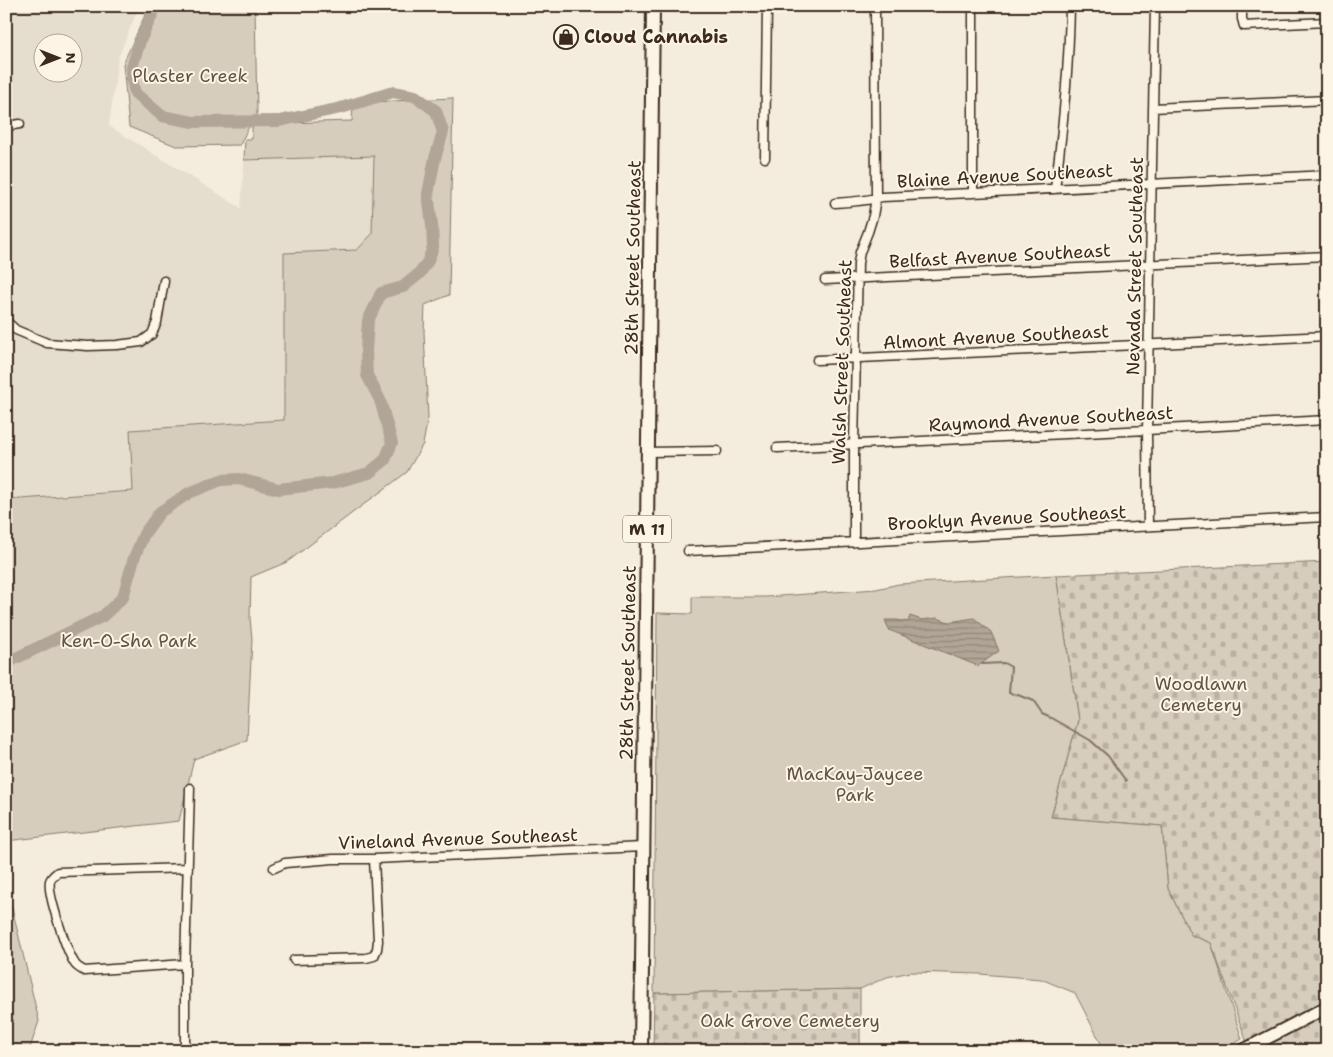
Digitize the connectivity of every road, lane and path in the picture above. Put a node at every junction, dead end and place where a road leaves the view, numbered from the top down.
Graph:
1 (653, 6) edge
2 (767, 6) edge
3 (875, 6) edge
4 (973, 6) edge
5 (1070, 6) edge
6 (1155, 6) edge
7 (1242, 6) edge
8 (1327, 22) edge
9 (1327, 100) edge
10 (1154, 108) junction
11 (20, 124) dead end
12 (6, 126) edge
13 (765, 158) dead end
14 (1327, 175) edge
15 (1152, 184) junction
16 (1055, 189) junction
17 (973, 193) junction
18 (876, 198) junction
19 (835, 203) dead end
20 (1327, 256) edge
21 (1150, 264) junction
22 (857, 278) junction
23 (825, 280) dead end
24 (164, 281) dead end
25 (6, 321) edge
26 (1327, 336) edge
27 (1149, 344) junction
28 (856, 358) junction
29 (817, 360) dead end
30 (1327, 420) edge
31 (1147, 430) junction
32 (854, 444) junction
33 (777, 448) dead end
34 (717, 451) dead end
35 (648, 452) junction
36 (1327, 517) edge
37 (1148, 526) junction
38 (854, 541) junction
39 (688, 550) dead end
40 (190, 788) dead end
41 (643, 847) junction
42 (374, 859) junction
43 (188, 868) junction
44 (274, 868) dead end
45 (294, 960) dead end
46 (185, 964) junction
47 (1327, 1007) edge
48 (185, 1051) edge
49 (641, 1051) edge
50 (1242, 1051) edge

1 - 35 main road, 28th Street Southeast / M 11
2 - 13 street
3 - 18 street, Walsh Street Southeast
4 - 17 street
5 - 16 street
6 - 10 street, Nevada Street Southeast
7 - 8 street
9 - 10 street
10 - 15 street, Nevada Street Southeast
11 - 12 street
14 - 15 street, Blaine Avenue Southeast
15 - 16 street, Blaine Avenue Southeast
15 - 21 street, Nevada Street Southeast
16 - 17 street, Blaine Avenue Southeast
17 - 18 street, Blaine Avenue Southeast
18 - 19 street, Blaine Avenue Southeast
18 - 22 street, Walsh Street Southeast
20 - 21 street, Belfast Avenue Southeast
21 - 22 street, Belfast Avenue Southeast
21 - 27 street, Nevada Street Southeast
22 - 23 street, Belfast Avenue Southeast
22 - 28 street, Walsh Street Southeast
24 - 25 street
26 - 27 street, Almont Avenue Southeast
27 - 28 street, Almont Avenue Southeast
27 - 31 street, Nevada Street Southeast
28 - 29 street, Almont Avenue Southeast
28 - 32 street, Walsh Street Southeast
30 - 31 street, Raymond Avenue Southeast
31 - 32 street, Raymond Avenue Southeast
31 - 37 street, Nevada Street Southeast
32 - 33 street, Raymond Avenue Southeast
32 - 38 street, Walsh Street Southeast
34 - 35 street
35 - 41 main road, 28th Street Southeast / M 11
36 - 37 street, Brooklyn Avenue Southeast
37 - 38 street, Brooklyn Avenue Southeast
38 - 39 street, Brooklyn Avenue Southeast
40 - 43 street
41 - 42 street, Vineland Avenue Southeast
41 - 49 main road, 28th Street Southeast / M 11
42 - 44 street, Vineland Avenue Southeast
42 - 45 street
43 - 46 street
43 - 46 street
46 - 48 street
47 - 50 main road

